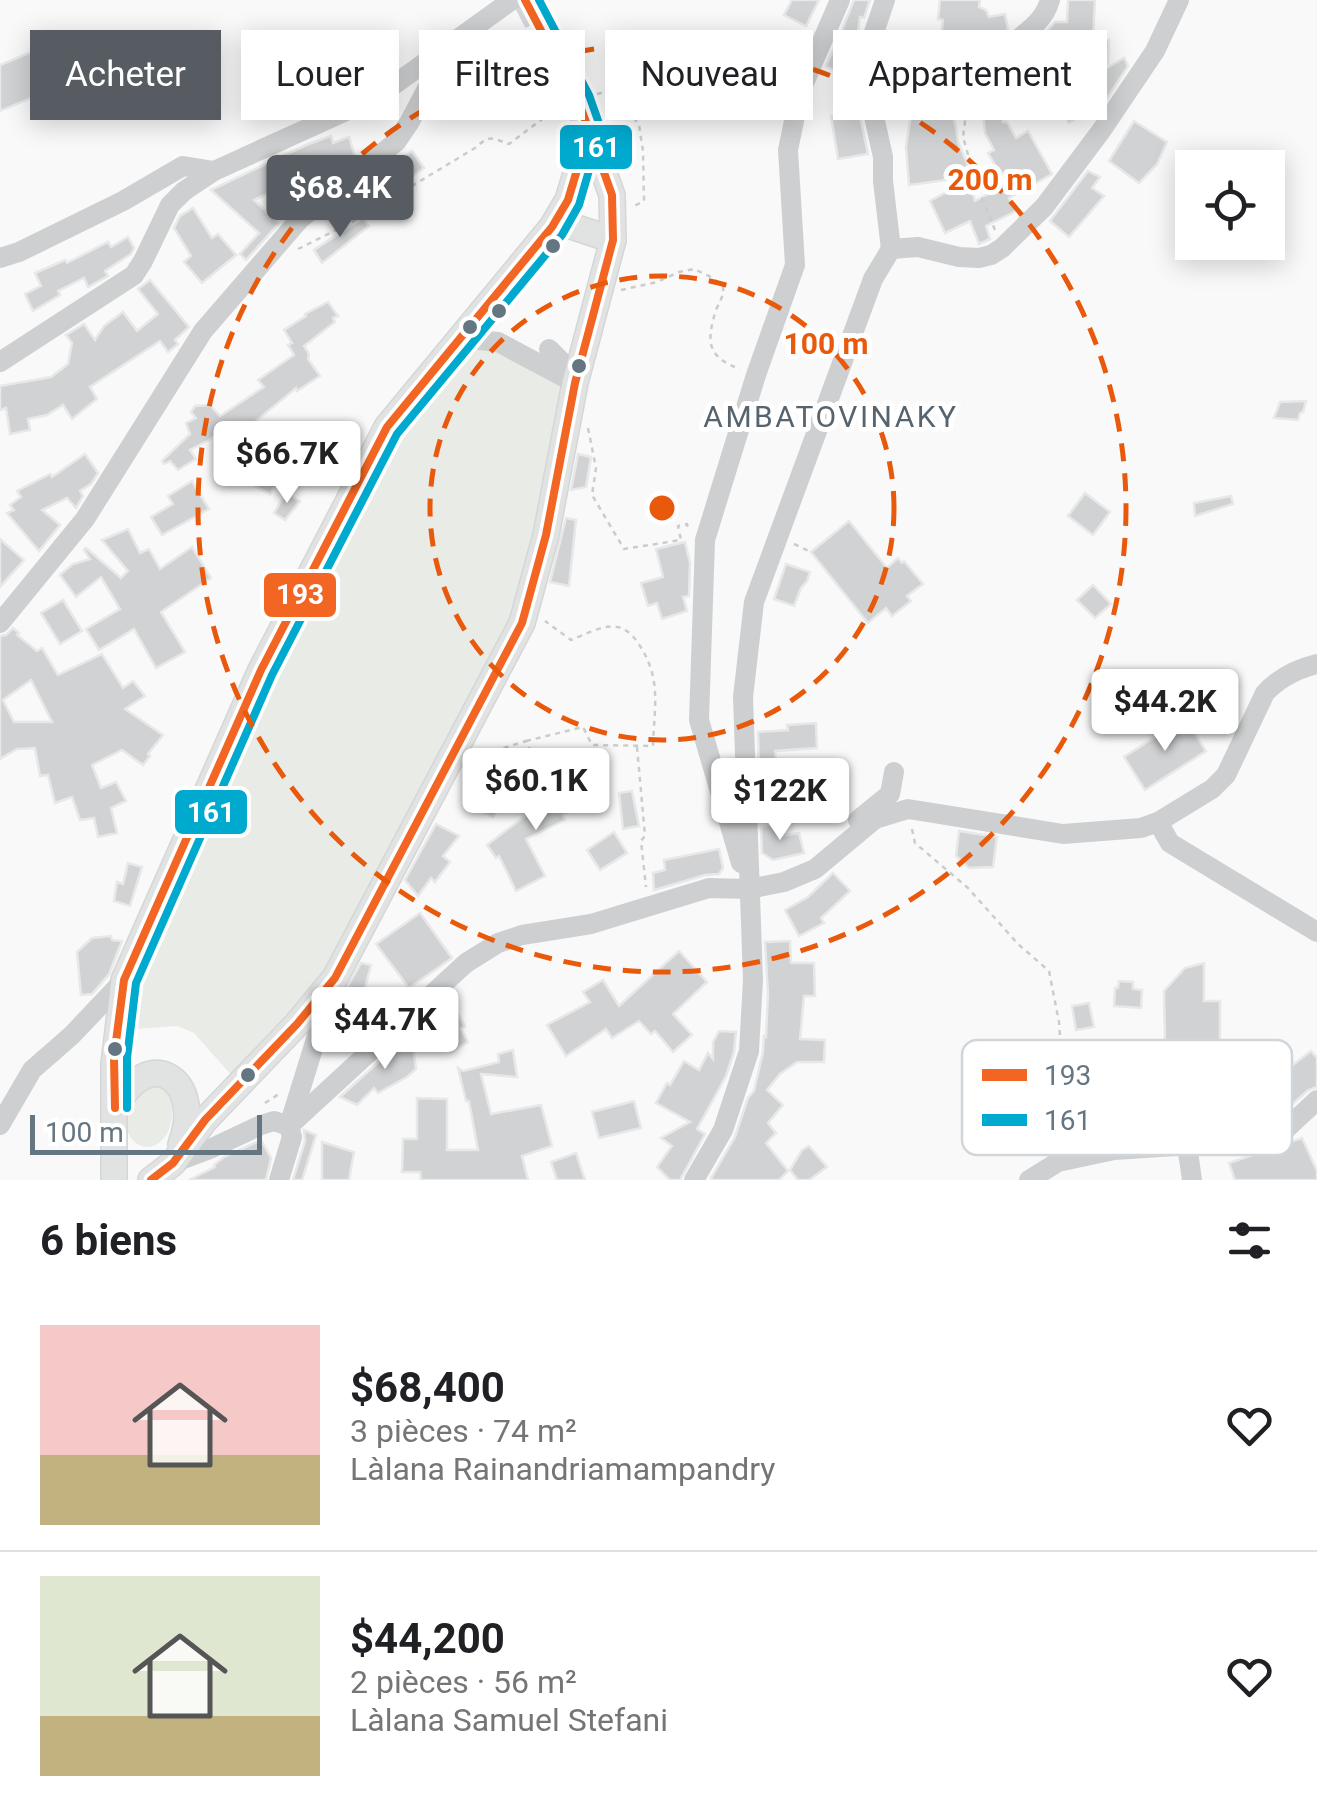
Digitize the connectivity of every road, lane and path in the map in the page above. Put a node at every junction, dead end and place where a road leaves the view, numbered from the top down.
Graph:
1 (512, 0) edge
2 (840, 0) edge
3 (885, 0) edge
4 (1050, 0) edge
5 (1180, 0) edge
6 (471, 30) edge
7 (1031, 30) edge
8 (585, 97) edge
9 (399, 99) edge
10 (419, 104) edge
11 (330, 120) edge
12 (540, 120) edge
13 (585, 120) tunnel mouth
14 (965, 120) edge
15 (409, 123) junction
16 (589, 130) junction
17 (214, 171) junction
18 (568, 200) junction
19 (612, 202) junction
20 (552, 227) junction
21 (613, 240) junction
22 (1002, 248) junction
23 (891, 249) junction
24 (0, 258) edge
25 (260, 265) junction
26 (600, 293) junction
27 (472, 328) junction
28 (549, 349) dead end
29 (0, 362) edge
30 (756, 375) junction
31 (576, 380) junction
32 (586, 419) dead end
33 (705, 540) junction
34 (525, 613) junction
35 (0, 622) edge
36 (1317, 664) edge
37 (526, 741) junction
38 (637, 746) junction
39 (468, 759) dead end
40 (894, 772) dead end
41 (544, 782) dead end
42 (908, 809) junction
43 (1158, 822) junction
44 (784, 882) junction
45 (749, 888) junction
46 (646, 892) dead end
47 (1317, 932) edge
48 (335, 978) junction
49 (124, 980) junction
50 (1060, 1040) edge
51 (278, 1096) dead end
52 (1317, 1100) edge
53 (115, 1108) junction
54 (255, 1110) dead end
55 (1292, 1123) edge
56 (0, 1125) edge
57 (289, 1126) junction
58 (1091, 1155) edge
59 (1188, 1155) edge
60 (174, 1163) junction
61 (114, 1180) edge
62 (151, 1180) edge
63 (279, 1180) edge
64 (694, 1180) edge
65 (1029, 1180) edge
66 (1192, 1180) edge

1 - 6 street
2 - 30 street
3 - 23 street
4 - 7 street
5 - 22 street
8 - 19 path
9 - 15 street
10 - 15 street
11 - 17 street
12 - 25 path
13 - 16 main road
14 - 22 path
15 - 25 street
16 - 18 main road
16 - 19 main road
17 - 24 street
17 - 29 street
18 - 19 main road
18 - 20 main road
19 - 21 main road
20 - 21 main road
20 - 27 main road
21 - 26 main road
22 - 23 street
23 - 45 street
25 - 35 street
26 - 30 path
26 - 31 main road
27 - 31 street
27 - 49 main road
28 - 31 street
30 - 33 street
31 - 34 main road
32 - 33 path
33 - 45 street
34 - 38 path
34 - 48 main road
36 - 43 street
37 - 38 path
37 - 39 path
37 - 41 path
38 - 46 path
40 - 44 street
42 - 43 street
42 - 44 street
42 - 50 path
43 - 47 street
44 - 45 street
45 - 57 street
45 - 64 street
48 - 57 street
48 - 60 main road
49 - 53 main road
49 - 56 street
51 - 54 path
52 - 55 street
53 - 60 main road
53 - 61 main road
57 - 60 street
57 - 63 street
58 - 65 street
59 - 66 street
60 - 62 main road

